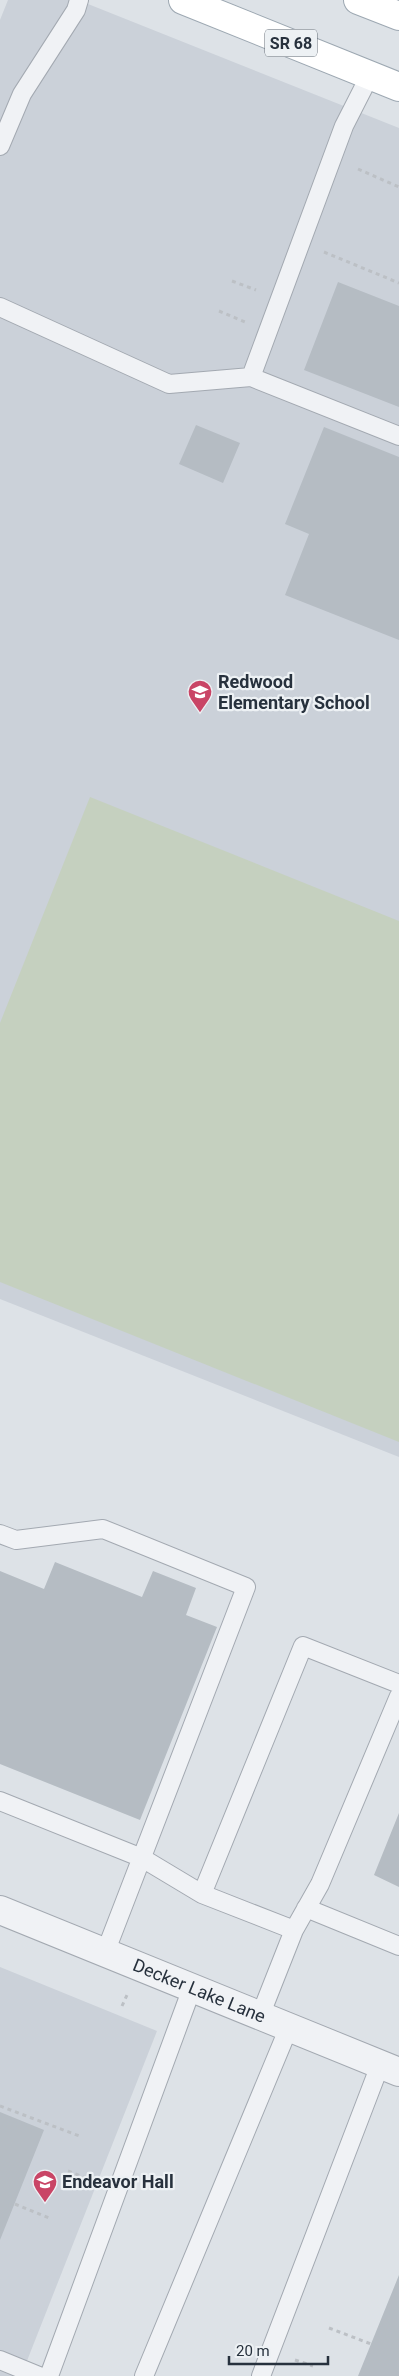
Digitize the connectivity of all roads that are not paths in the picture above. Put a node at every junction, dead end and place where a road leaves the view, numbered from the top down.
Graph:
1 (79, 0) edge
2 (184, 0) edge
3 (358, 0) edge
4 (399, 16) edge
5 (370, 75) junction
6 (399, 87) edge
7 (0, 146) edge
8 (0, 308) edge
9 (251, 377) junction
10 (399, 436) edge
11 (0, 1534) edge
12 (399, 1684) edge
13 (399, 1696) edge
14 (0, 1801) edge
15 (142, 1858) junction
16 (202, 1894) junction
17 (306, 1908) junction
18 (0, 1910) edge
19 (294, 1930) junction
20 (399, 1946) edge
21 (105, 1953) junction
22 (192, 1988) junction
23 (260, 2016) junction
24 (289, 2028) junction
25 (390, 2068) edge
26 (0, 2360) edge
27 (39, 2376) edge
28 (49, 2376) edge
29 (144, 2376) edge
30 (261, 2376) edge

1 - 7 lane
2 - 5 main road, SR 68
3 - 4 main road
5 - 6 main road, SR 68
5 - 9 lane
8 - 9 lane
9 - 10 lane
11 - 15 lane
12 - 16 lane
13 - 17 lane
14 - 15 lane
15 - 16 lane
15 - 21 lane
16 - 19 lane
17 - 19 lane
17 - 20 lane
18 - 21 street, Decker Lake Lane
19 - 23 lane
21 - 22 street, Decker Lake Lane
22 - 23 street, Decker Lake Lane
22 - 28 lane
23 - 24 street, Decker Lake Lane
24 - 25 street, Decker Lake Lane
24 - 29 lane
25 - 30 lane
26 - 27 lane

